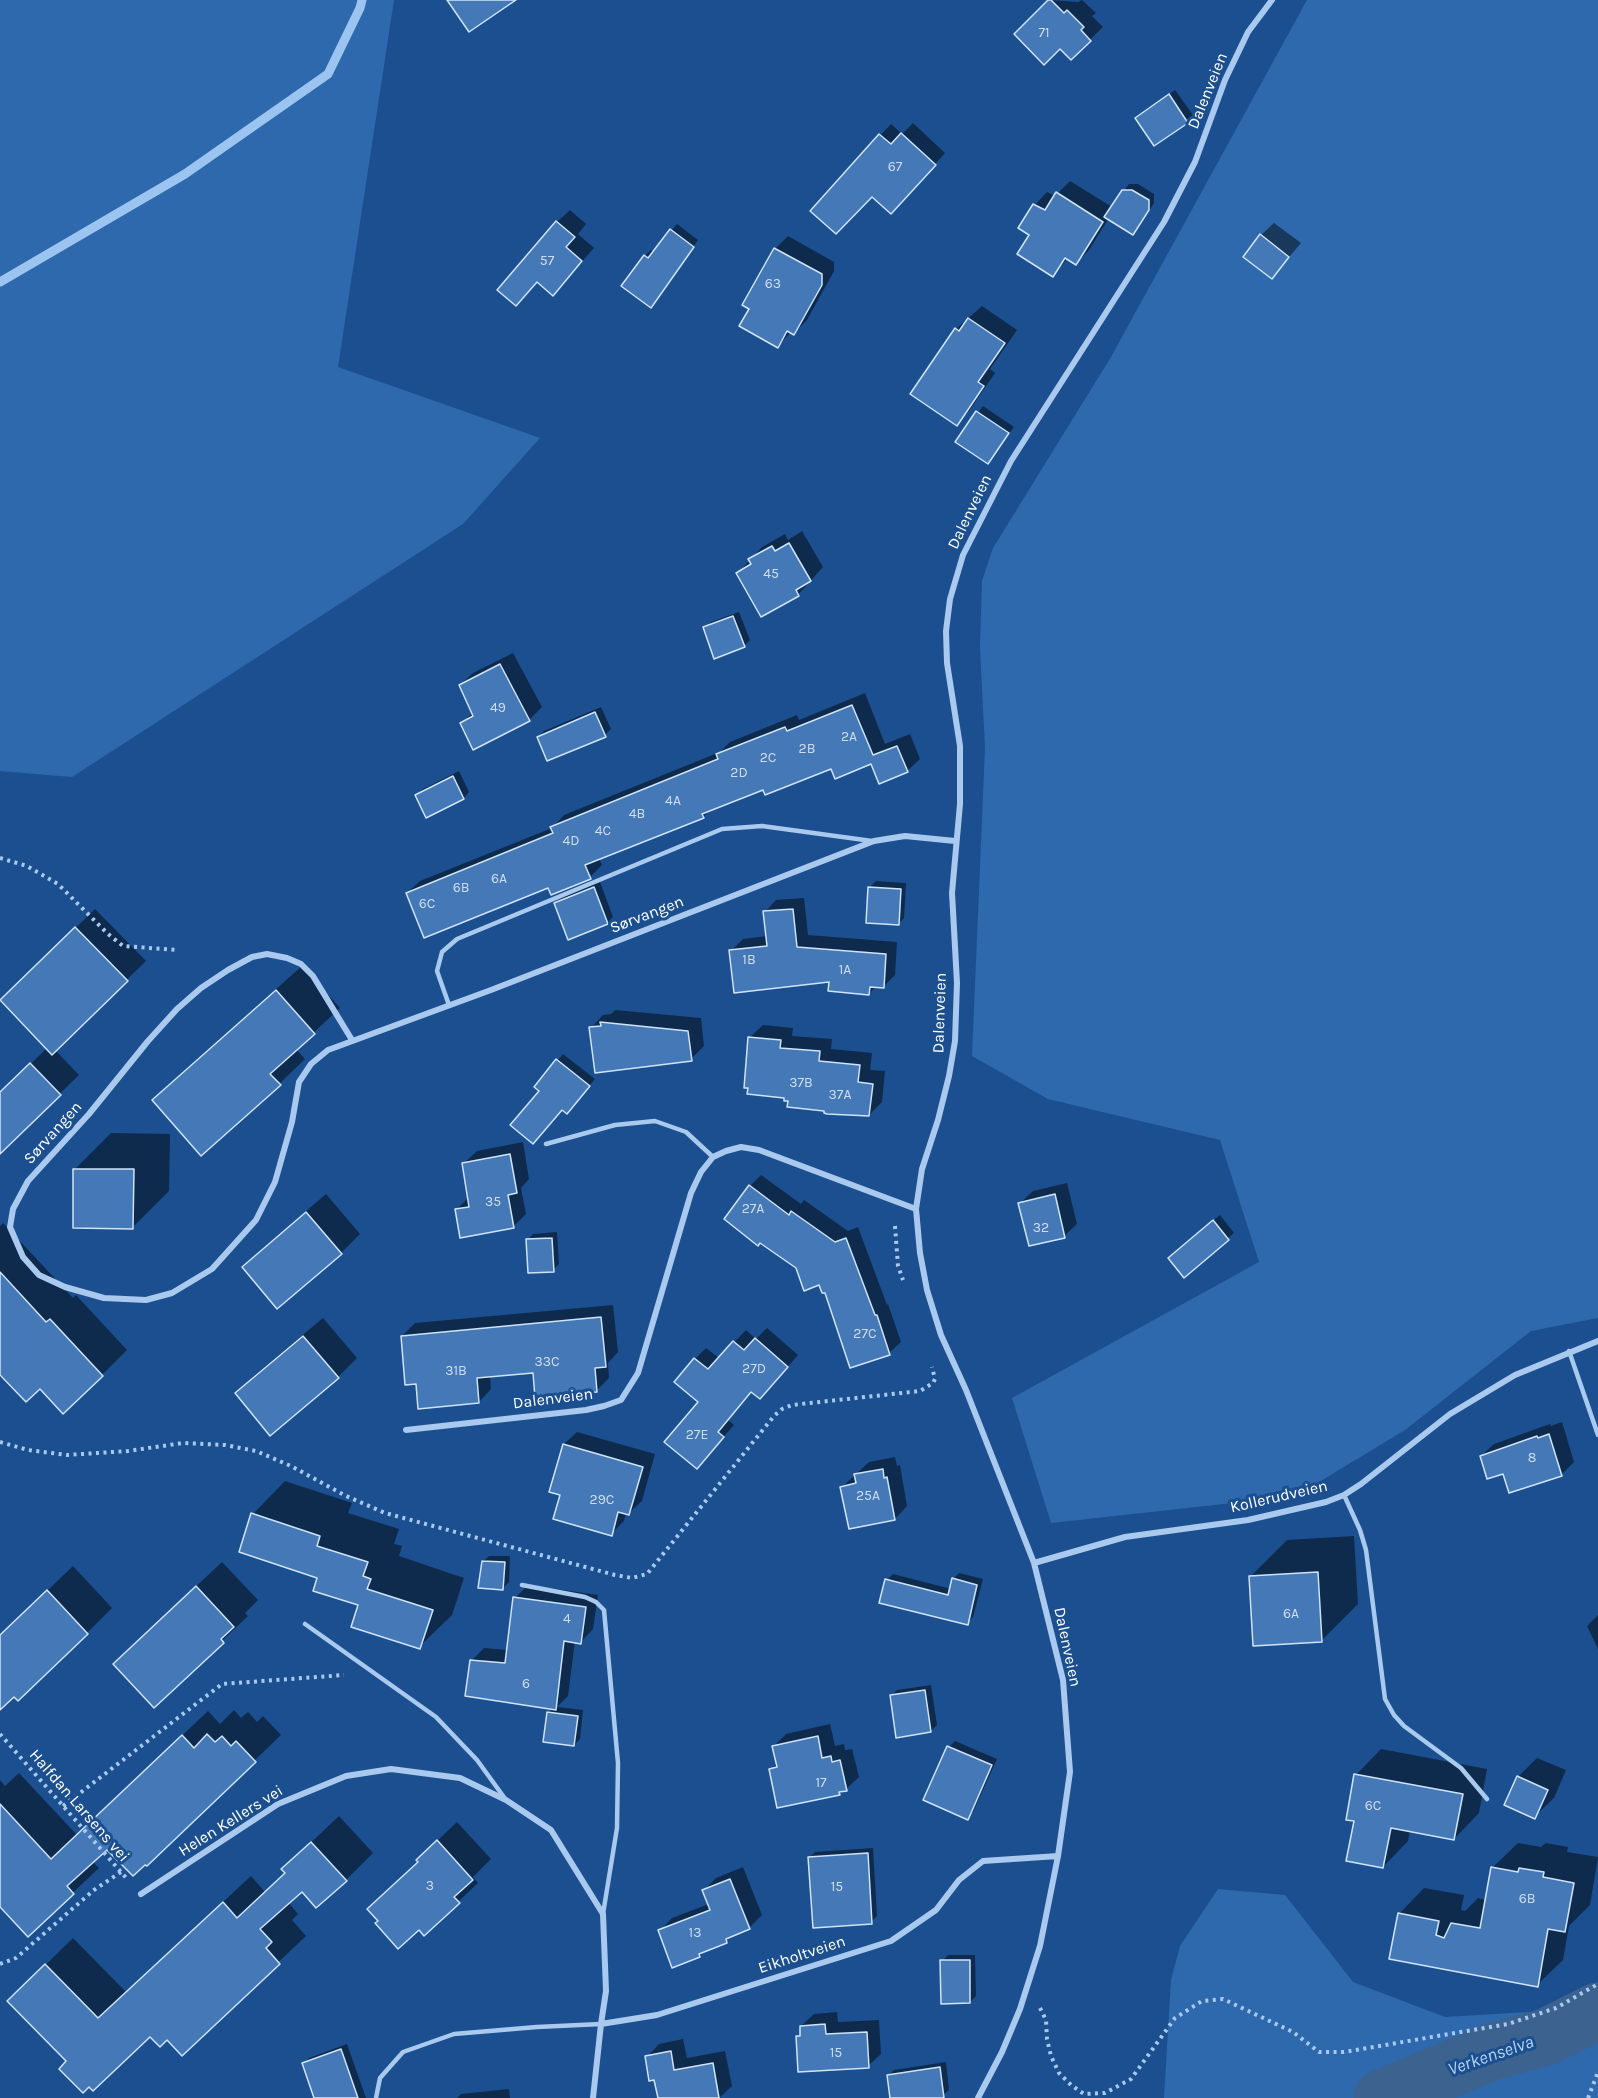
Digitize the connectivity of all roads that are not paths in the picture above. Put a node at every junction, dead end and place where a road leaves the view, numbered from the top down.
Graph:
1 (1272, 0) edge
2 (874, 841) junction
3 (956, 841) junction
4 (449, 1005) junction
5 (352, 1040) junction
6 (546, 1144) dead end
7 (713, 1158) junction
8 (916, 1209) junction
9 (1598, 1341) edge
10 (1569, 1351) junction
11 (406, 1430) dead end
12 (1598, 1435) edge
13 (1344, 1495) junction
14 (1034, 1563) junction
15 (522, 1585) dead end
16 (305, 1624) dead end
17 (1487, 1798) dead end
18 (506, 1800) junction
19 (1058, 1856) junction
20 (141, 1894) road end
21 (603, 1914) junction
22 (601, 2024) junction
23 (376, 2098) edge
24 (594, 2098) edge
25 (978, 2098) edge

1 - 3 street, Dalenveien
2 - 3 street, Sørvangen
2 - 4 street, Sørvangen
2 - 4 lane
3 - 8 street, Dalenveien
4 - 5 street, Sørvangen
5 - 5 street, Sørvangen
6 - 7 lane
7 - 8 street
7 - 11 street, Dalenveien
8 - 14 street, Dalenveien
9 - 10 street, Kollerudveien
10 - 12 lane
10 - 13 street, Kollerudveien
13 - 14 street, Kollerudveien
13 - 17 lane
14 - 19 street, Dalenveien
15 - 21 lane, Helen Kellers vei
16 - 18 lane
18 - 20 street, Helen Kellers vei
18 - 21 street, Helen Kellers vei
19 - 22 street, Eikholtveien
19 - 25 street, Dalenveien
21 - 22 street, Helen Kellers vei
22 - 23 lane
22 - 24 street

